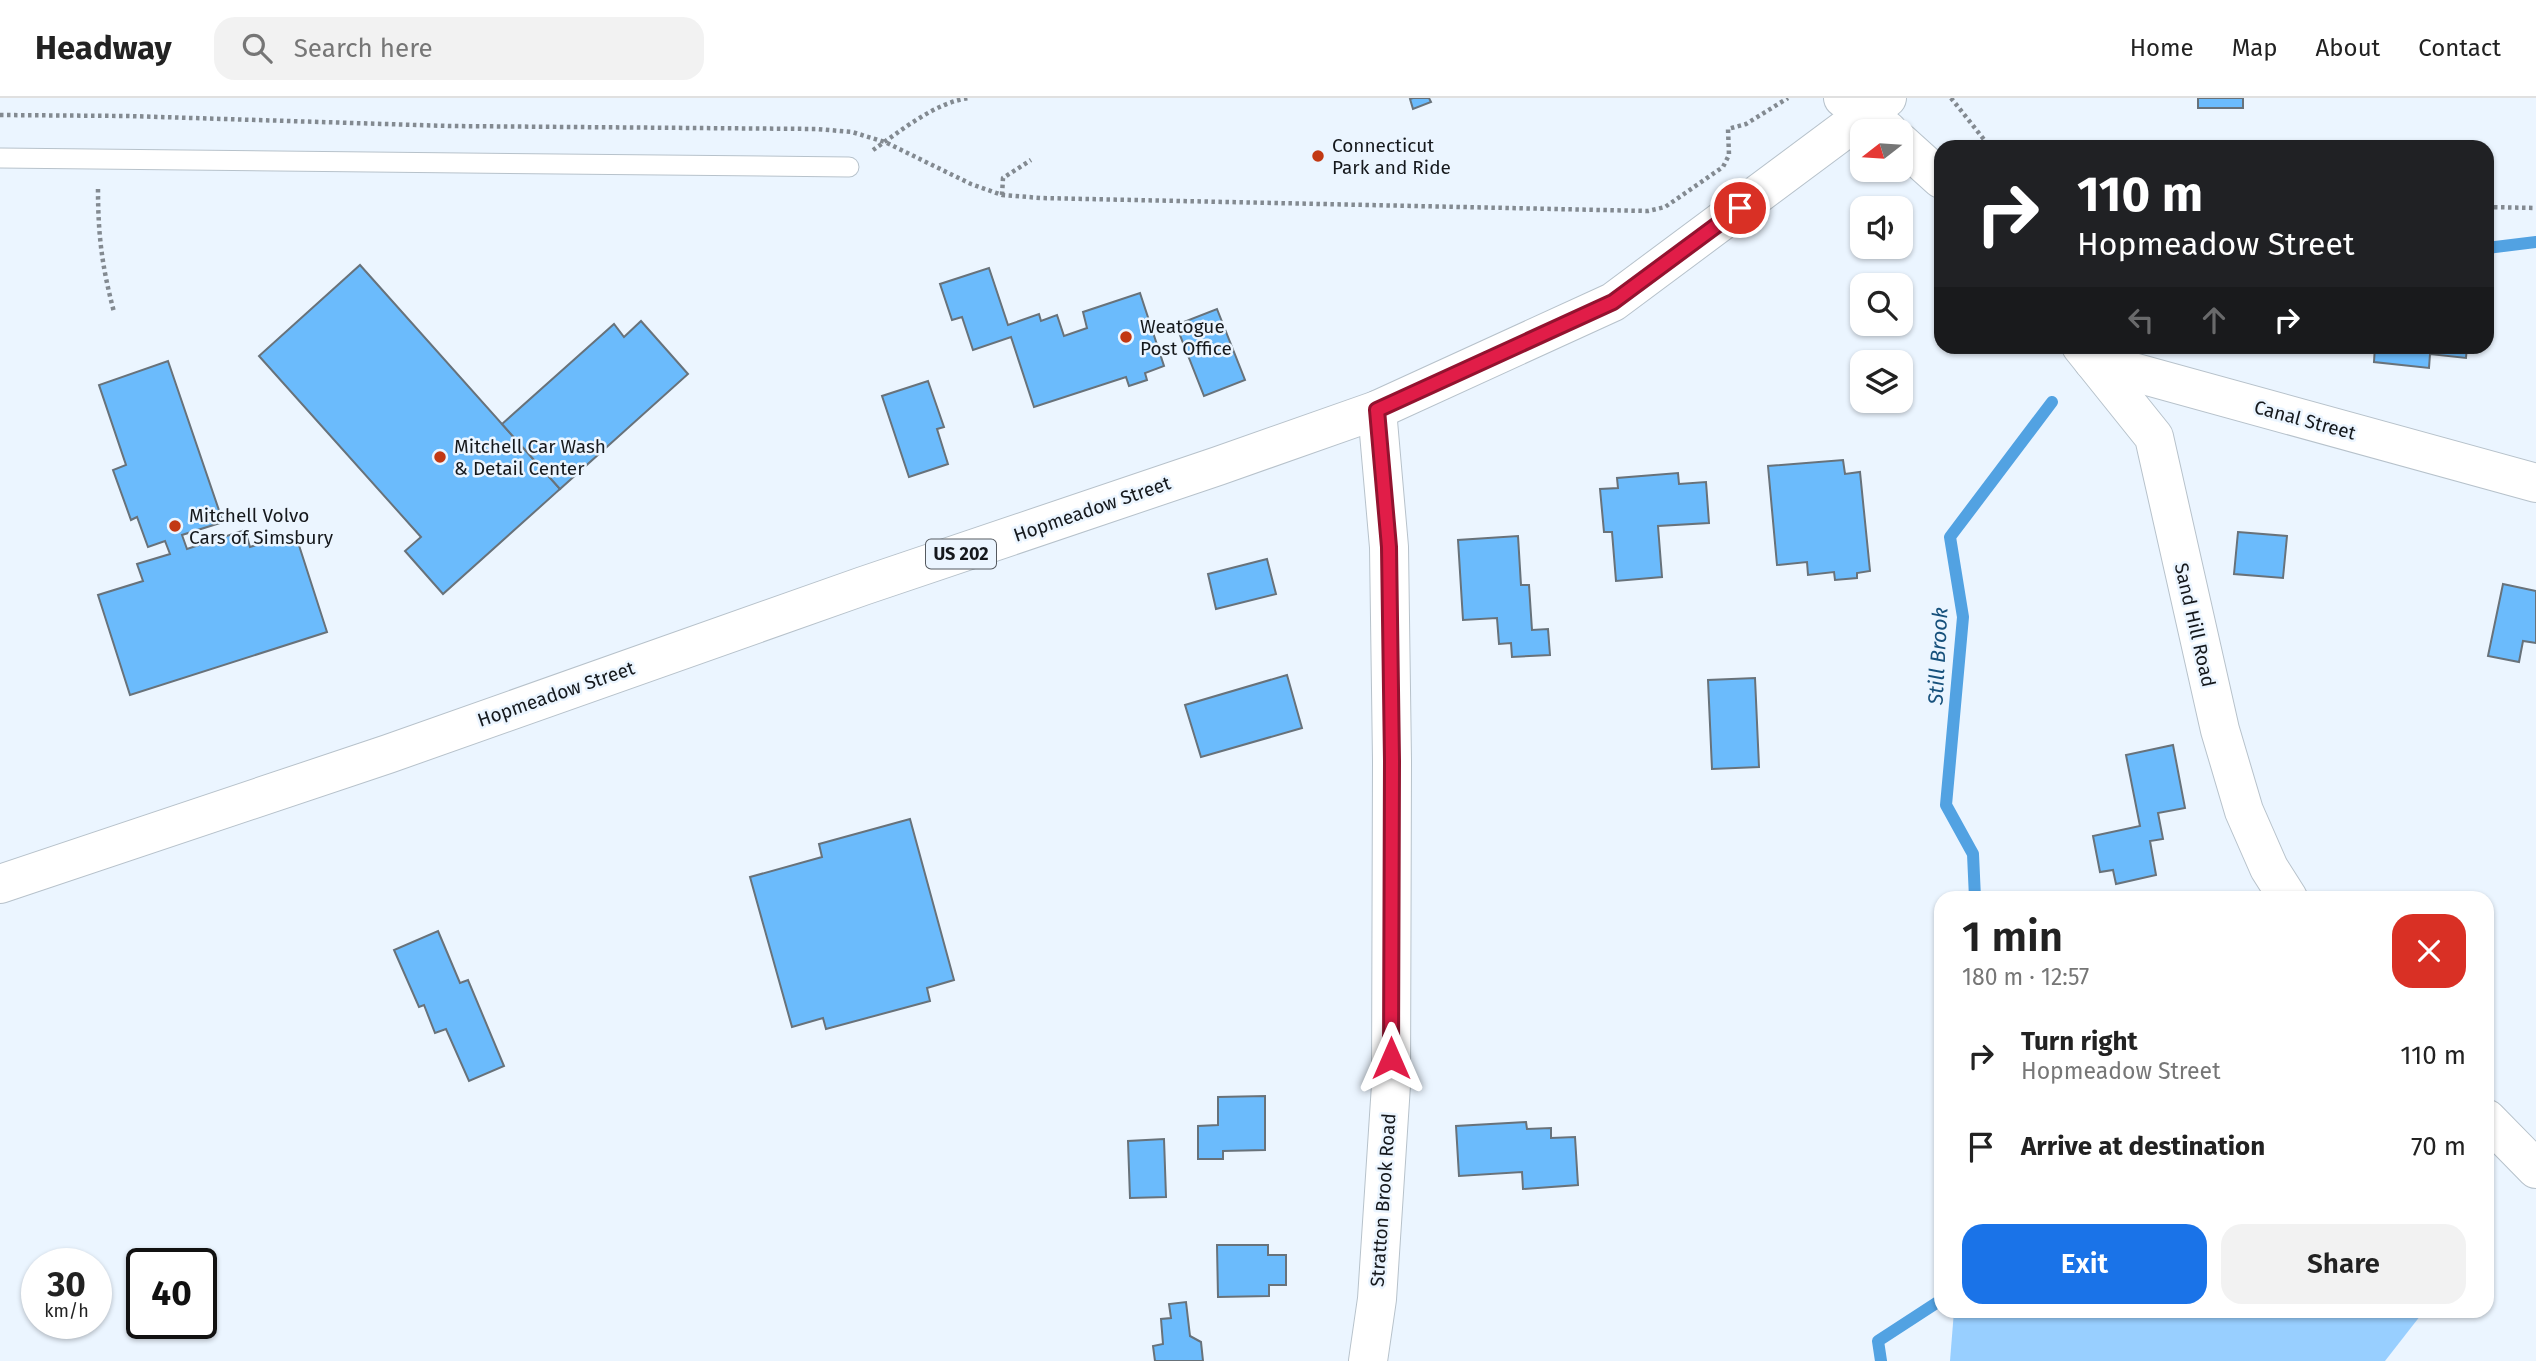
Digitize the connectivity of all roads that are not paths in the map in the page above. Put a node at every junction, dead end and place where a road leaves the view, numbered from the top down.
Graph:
1 (1871, 110) edge
2 (1913, 154) edge
3 (0, 158) edge
4 (849, 167) road end
5 (1934, 174) edge
6 (2087, 354) edge
7 (1377, 410) junction
8 (2536, 483) edge
9 (0, 884) edge
10 (2284, 891) edge
11 (2494, 1126) edge
12 (2536, 1169) edge
13 (1367, 1361) edge

1 - 7 main road, Hopmeadow Street / US 202
2 - 5 main road
3 - 4 lane
6 - 8 main road, Canal Street
6 - 10 main road, Sand Hill Road
7 - 9 main road, Hopmeadow Street / US 202
7 - 13 main road, Stratton Brook Road
11 - 12 main road

